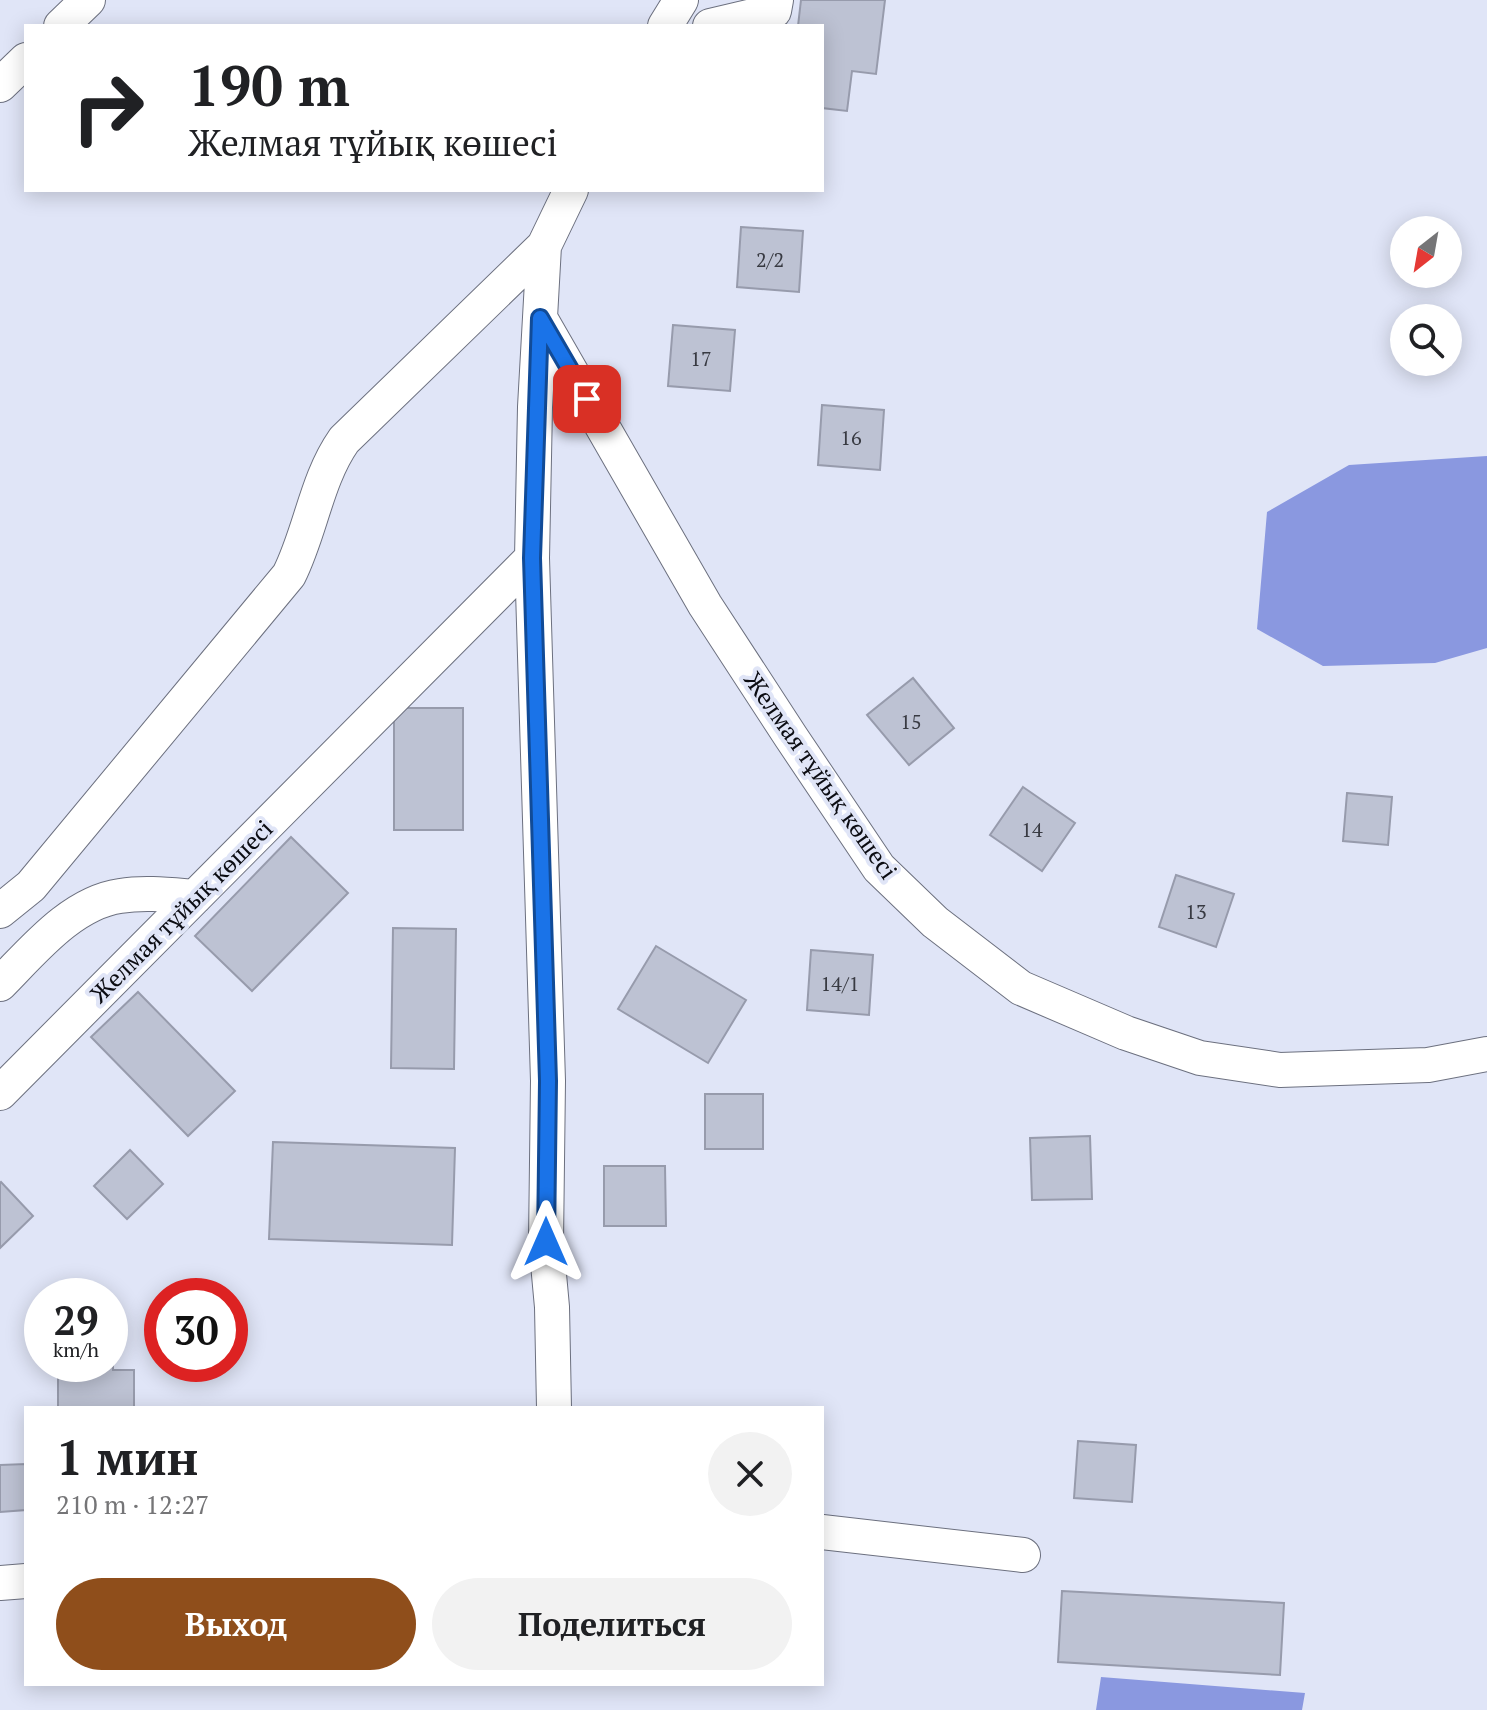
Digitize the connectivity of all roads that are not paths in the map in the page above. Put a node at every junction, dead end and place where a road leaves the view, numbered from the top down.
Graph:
1 (88, 0) edge
2 (681, 0) edge
3 (776, 0) edge
4 (63, 24) edge
5 (666, 24) edge
6 (719, 24) edge
7 (24, 62) edge
8 (0, 85) edge
9 (570, 192) edge
10 (544, 246) junction
11 (540, 318) junction
12 (532, 558) junction
13 (195, 897) junction
14 (0, 911) edge
15 (0, 984) edge
16 (1487, 1054) edge
17 (0, 1093) edge
18 (554, 1406) edge
19 (824, 1532) edge
20 (1023, 1555) dead end
21 (24, 1581) edge
22 (0, 1583) edge

1 - 4 street
2 - 5 street
3 - 6 street
7 - 8 street
9 - 10 street
10 - 11 street
10 - 14 street
11 - 12 street
11 - 16 street, Желмая тұйық көшесі
12 - 13 street, Желмая тұйық көшесі
12 - 18 street
13 - 15 street
13 - 17 street, Желмая тұйық көшесі
19 - 20 street
21 - 22 street

